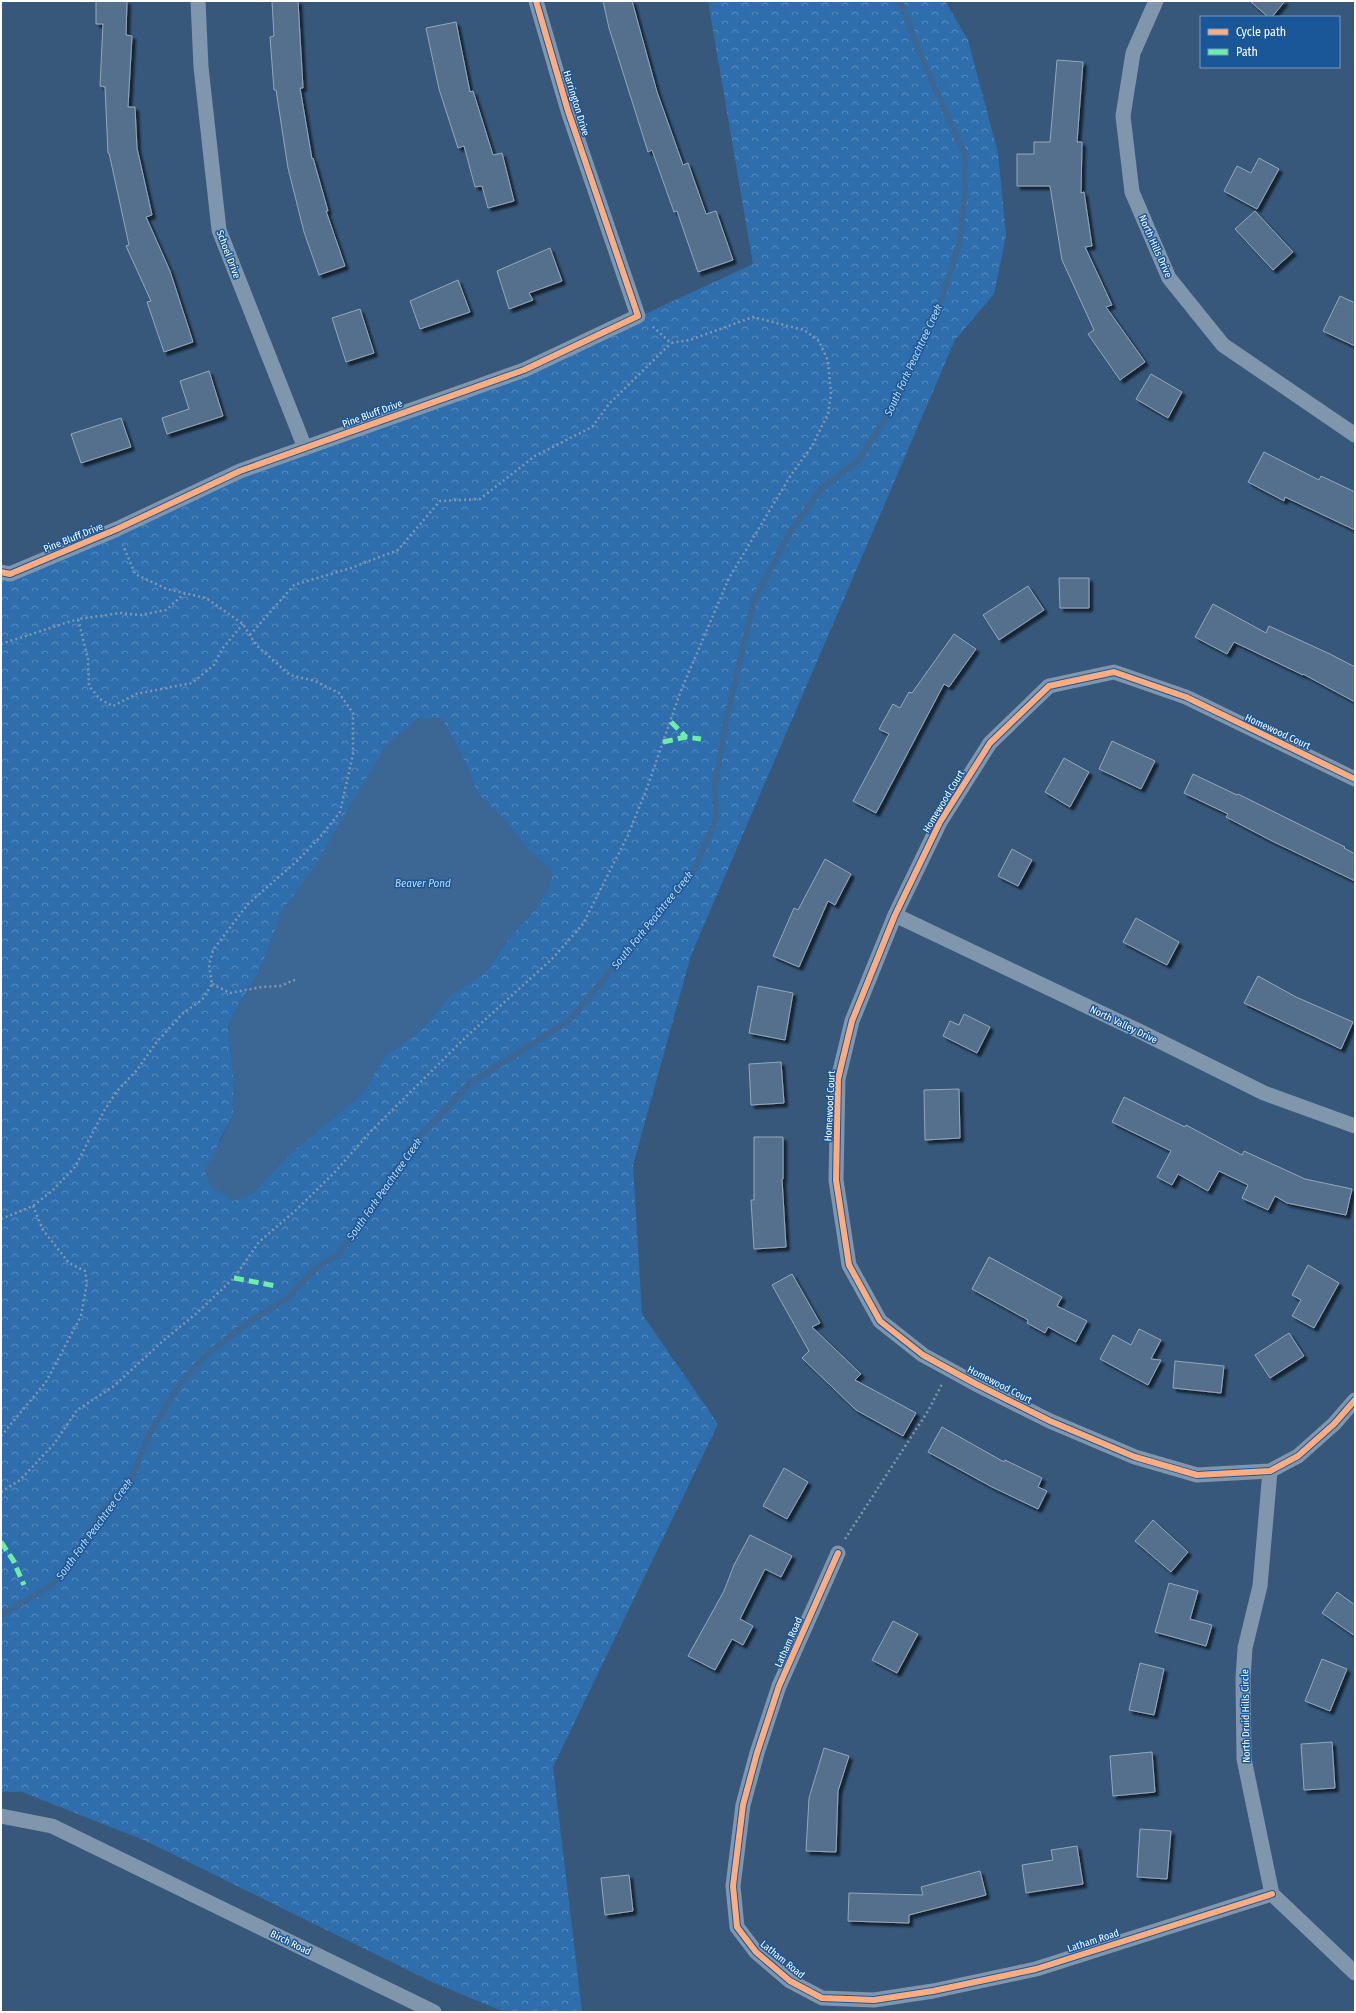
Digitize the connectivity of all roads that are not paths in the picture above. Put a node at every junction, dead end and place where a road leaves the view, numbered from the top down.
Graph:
1 (198, 1) edge
2 (536, 1) edge
3 (1156, 1) edge
4 (638, 316) joint
5 (1355, 435) edge
6 (305, 448) junction
7 (6, 573) edge
8 (1355, 779) edge
9 (895, 915) junction
10 (1355, 1126) edge
11 (1355, 1400) edge
12 (1270, 1471) junction
13 (838, 1553) dead end
14 (1, 1816) edge
15 (1272, 1894) junction
16 (1355, 1973) edge
17 (434, 2012) edge

1 - 6 street, Schoel Drive
2 - 4 street, Harrington Drive
3 - 5 street, North Hills Drive
4 - 6 street, Pine Bluff Drive
6 - 7 street, Pine Bluff Drive
8 - 9 street, Homewood Court
9 - 10 street, North Valley Drive
9 - 12 street, Homewood Court
11 - 12 street, Homewood Court
12 - 15 street, North Druid Hills Circle
13 - 15 street, Latham Road
14 - 17 street, Birch Road
15 - 16 street

